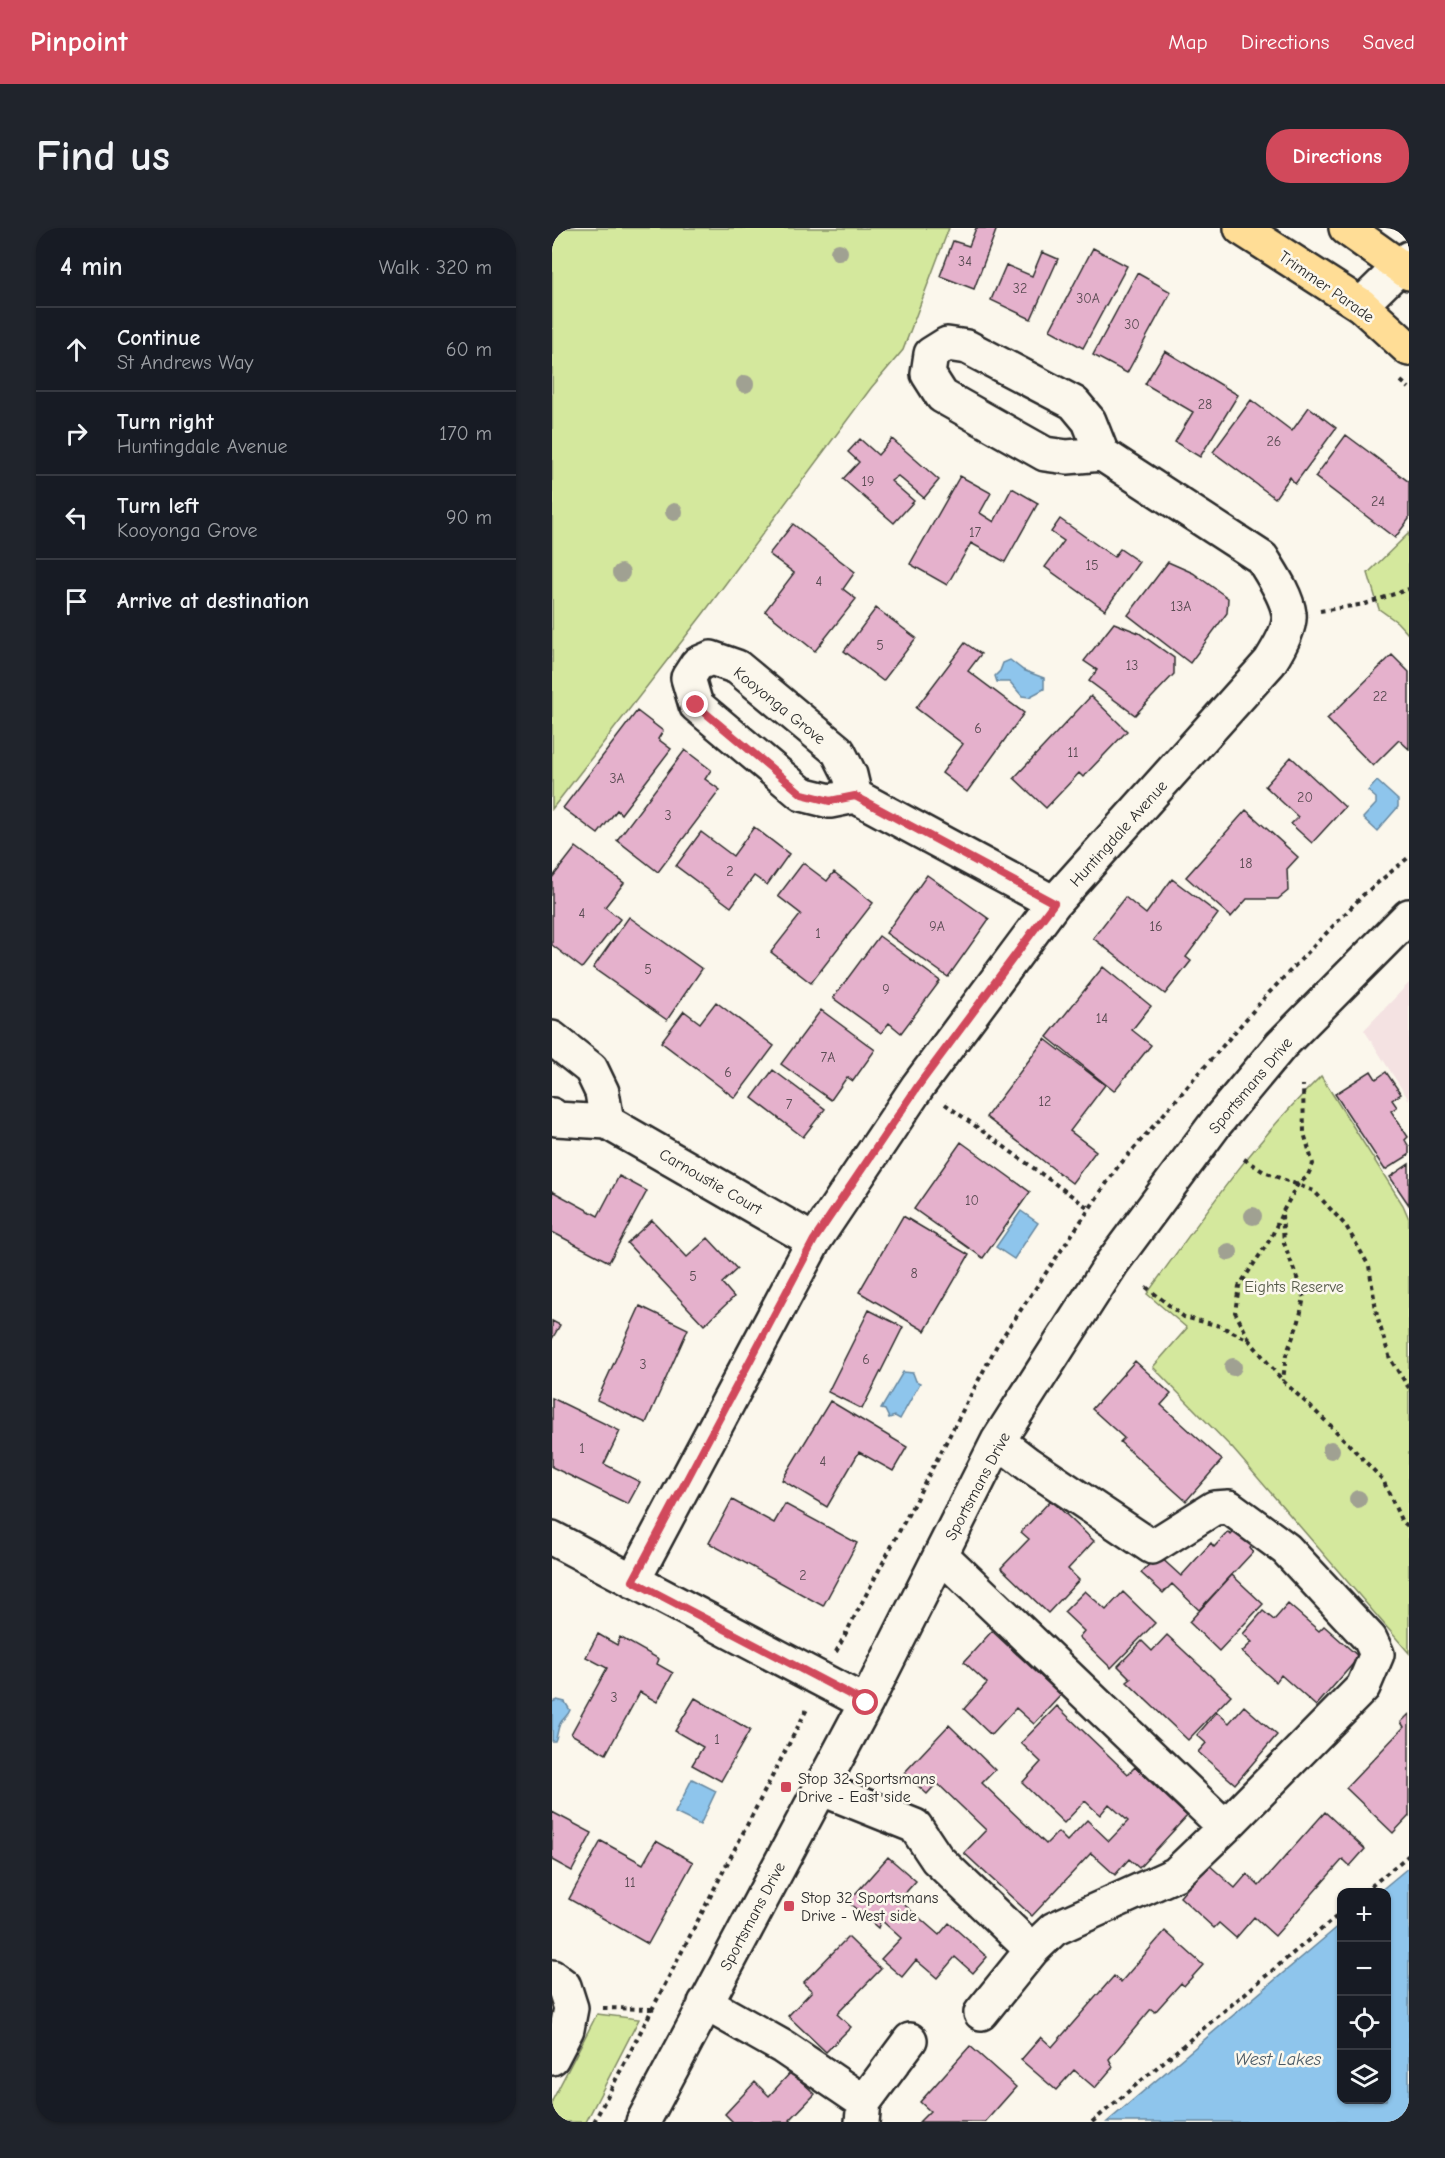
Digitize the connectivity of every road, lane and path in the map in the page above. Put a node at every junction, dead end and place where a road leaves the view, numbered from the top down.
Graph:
1 (1241, 228) edge
2 (1346, 228) edge
3 (1406, 266) edge
4 (1361, 305) junction
5 (1409, 349) edge
6 (1102, 454) junction
7 (1408, 591) edge
8 (1290, 615) junction
9 (855, 796) junction
10 (1054, 903) junction
11 (1409, 916) edge
12 (552, 1038) edge
13 (1303, 1085) dead end
14 (942, 1102) dead end
15 (552, 1115) edge
16 (607, 1122) junction
17 (1244, 1159) dead end
18 (1298, 1184) junction
19 (1090, 1209) dead end
20 (1282, 1213) junction
21 (814, 1240) junction
22 (1146, 1287) dead end
23 (1249, 1340) junction
24 (1283, 1381) junction
25 (1409, 1388) edge
26 (998, 1441) junction
27 (1409, 1527) edge
28 (552, 1538) edge
29 (940, 1555) junction
30 (633, 1581) junction
31 (866, 1703) junction
32 (820, 1788) junction
33 (1225, 1827) junction
34 (1409, 1855) edge
35 (1370, 1888) edge
36 (1337, 1914) edge
37 (1032, 1950) junction
38 (552, 1977) edge
39 (705, 2003) junction
40 (571, 2008) junction
41 (653, 2009) dead end
42 (981, 2013) dead end
43 (910, 2040) dead end
44 (552, 2058) edge
45 (863, 2112) edge
46 (643, 2122) edge
47 (1092, 2122) edge

1 - 4 main road, Trimmer Parade
2 - 3 main road
3 - 4 street
4 - 5 main road, Trimmer Parade
6 - 6 street
6 - 8 street
7 - 8 path
8 - 10 street, Huntingdale Avenue
9 - 9 street, Kooyonga Grove
9 - 10 street
10 - 21 street, Huntingdale Avenue
11 - 26 street, Sportsmans Drive
12 - 16 street
13 - 18 path
14 - 19 path
15 - 16 street, Carnoustie Court
16 - 21 street, Carnoustie Court
17 - 18 path
18 - 20 path
18 - 25 path
20 - 23 path
20 - 24 path
21 - 30 street, Huntingdale Avenue
22 - 23 path
23 - 24 path
24 - 27 path
26 - 29 street, Sportsmans Drive
26 - 33 street
28 - 30 street
29 - 31 street, Sportsmans Drive
29 - 33 street
30 - 31 street
31 - 32 street, Sportsmans Drive
32 - 37 street
32 - 39 street, Sportsmans Drive
33 - 37 street
34 - 35 path
36 - 47 path
37 - 42 street
38 - 40 street
39 - 45 street
39 - 46 street, Sportsmans Drive
40 - 41 path
40 - 44 street
43 - 45 street

